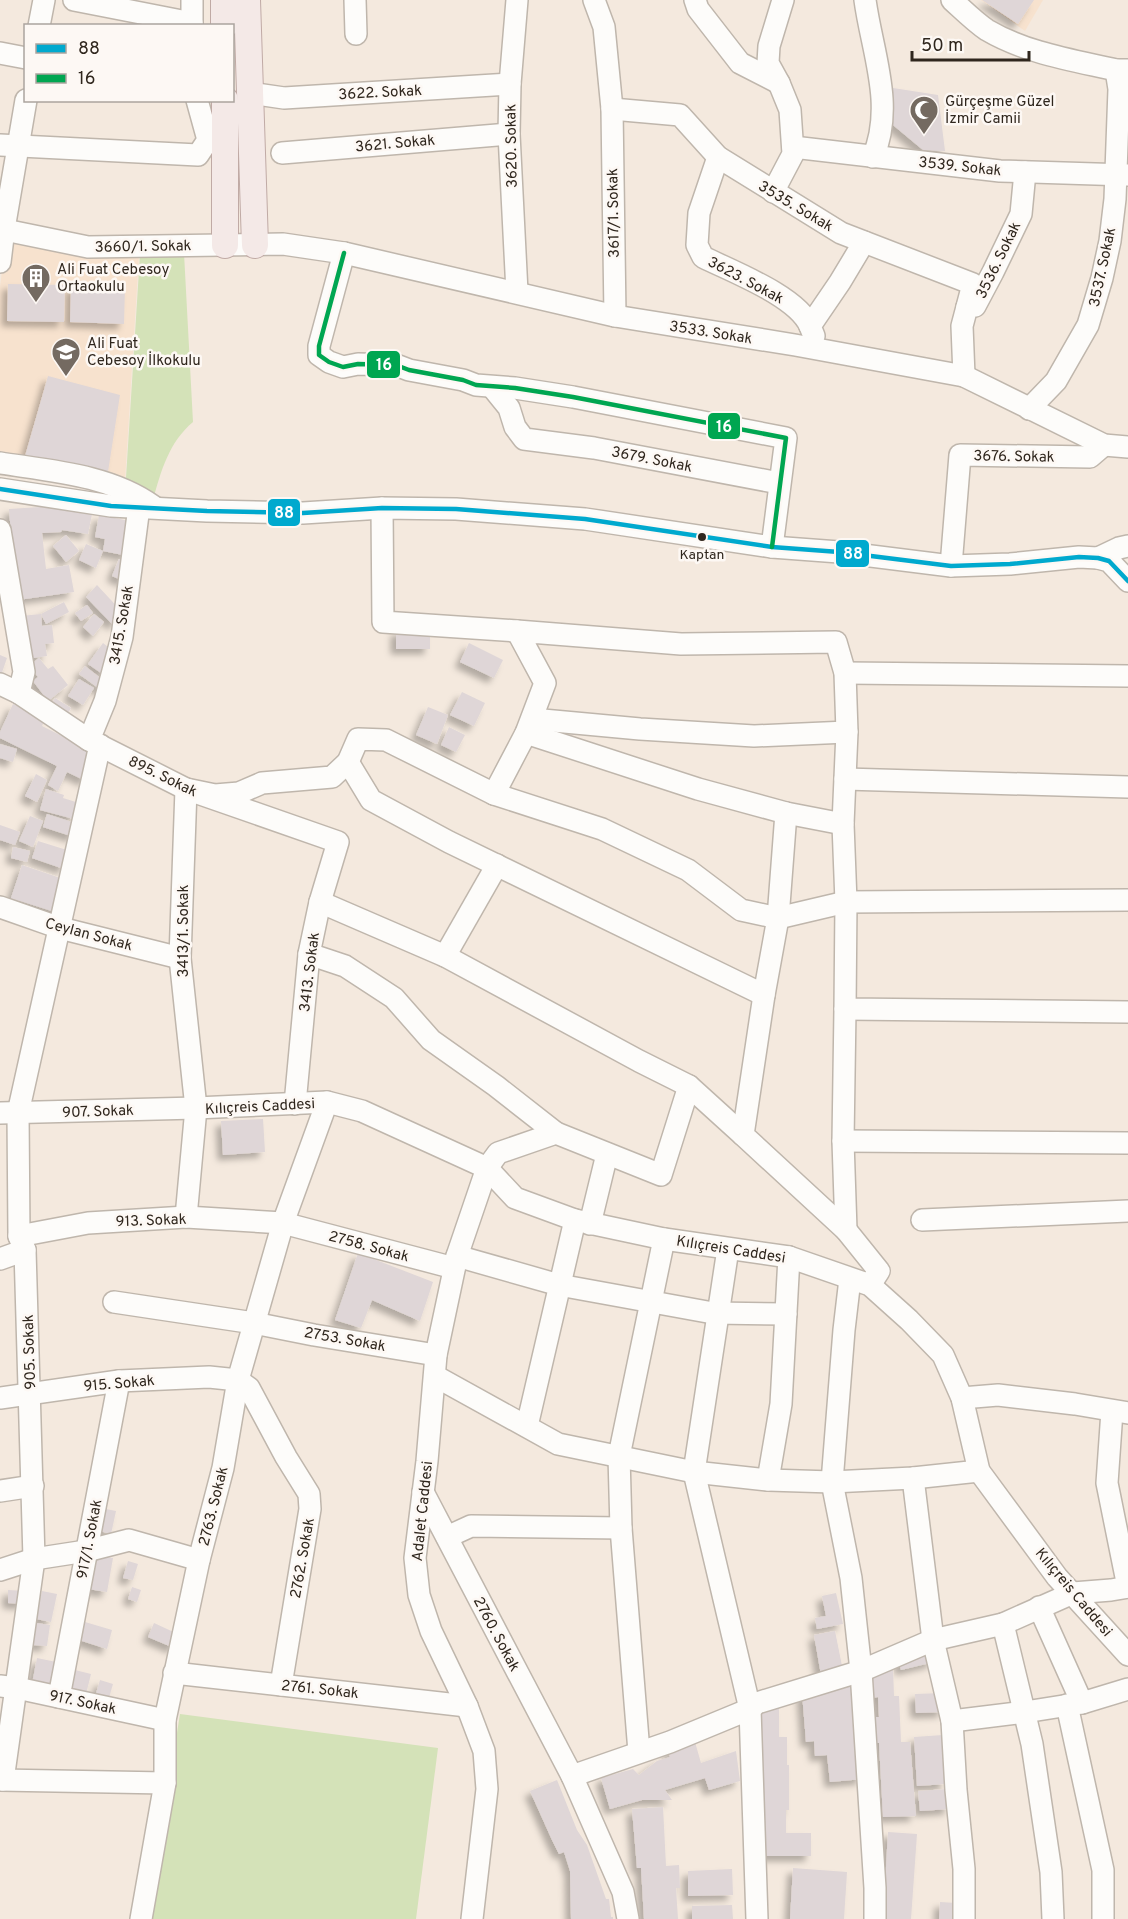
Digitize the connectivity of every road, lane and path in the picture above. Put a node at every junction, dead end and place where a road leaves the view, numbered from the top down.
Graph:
1 (44, 0) edge
2 (74, 0) edge
3 (192, 0) edge
4 (224, 0) edge
5 (247, 0) edge
6 (356, 0) edge
7 (518, 0) edge
8 (594, 0) edge
9 (608, 0) edge
10 (695, 0) edge
11 (783, 0) edge
12 (865, 0) edge
13 (952, 0) edge
14 (39, 24) edge
15 (192, 24) edge
16 (224, 24) edge
17 (604, 27) junction
18 (356, 34) dead end
19 (0, 53) edge
20 (24, 58) edge
21 (1122, 70) edge
22 (779, 83) junction
23 (510, 84) junction
24 (250, 93) junction
25 (25, 102) edge
26 (198, 102) edge
27 (225, 102) edge
28 (612, 109) junction
29 (509, 134) junction
30 (9, 145) edge
31 (793, 147) junction
32 (282, 153) dead end
33 (718, 157) junction
34 (873, 157) junction
35 (1025, 172) junction
36 (1121, 176) edge
37 (773, 192) junction
38 (2, 229) edge
39 (864, 242) junction
40 (283, 244) joint
41 (225, 245) junction
42 (255, 245) junction
43 (344, 253) junction
44 (0, 262) edge
45 (517, 292) junction
46 (967, 307) junction
47 (615, 316) junction
48 (810, 326) junction
49 (820, 350) junction
50 (964, 376) junction
51 (492, 387) junction
52 (1029, 409) junction
53 (1104, 446) junction
54 (1128, 447) edge
55 (0, 464) edge
56 (779, 483) junction
57 (0, 489) edge
58 (148, 508) junction
59 (382, 508) junction
60 (0, 530) edge
61 (1128, 546) edge
62 (772, 547) junction
63 (1112, 561) edge
64 (951, 566) junction
65 (1128, 581) edge
66 (517, 631) junction
67 (845, 673) junction
68 (1128, 676) edge
69 (10, 689) edge
70 (529, 726) junction
71 (847, 732) junction
72 (95, 742) junction
73 (348, 762) junction
74 (845, 778) junction
75 (1128, 787) edge
76 (186, 789) junction
77 (494, 794) junction
78 (786, 813) junction
79 (843, 824) junction
80 (338, 842) joint
81 (497, 865) junction
82 (1128, 900) edge
83 (320, 902) junction
84 (846, 902) junction
85 (0, 907) edge
86 (778, 918) junction
87 (60, 928) junction
88 (309, 954) junction
89 (445, 956) junction
90 (180, 958) junction
91 (764, 995) junction
92 (845, 1010) junction
93 (1128, 1012) edge
94 (689, 1086) junction
95 (327, 1102) junction
96 (295, 1104) junction
97 (196, 1108) junction
98 (9, 1113) edge
99 (556, 1133) junction
100 (743, 1135) junction
101 (843, 1141) junction
102 (1128, 1143) edge
103 (607, 1154) junction
104 (487, 1168) junction
105 (1128, 1211) edge
106 (186, 1217) junction
107 (922, 1220) dead end
108 (582, 1222) junction
109 (283, 1223) junction
110 (846, 1230) junction
111 (664, 1239) junction
112 (22, 1243) junction
113 (728, 1249) junction
114 (789, 1257) junction
115 (0, 1259) edge
116 (455, 1262) junction
117 (860, 1282) junction
118 (559, 1285) junction
119 (114, 1302) dead end
120 (651, 1302) junction
121 (720, 1312) junction
122 (786, 1314) junction
123 (254, 1323) junction
124 (436, 1354) junction
125 (435, 1376) junction
126 (238, 1380) junction
127 (119, 1381) junction
128 (30, 1393) junction
129 (0, 1398) edge
130 (962, 1398) junction
131 (1120, 1412) edge
132 (527, 1426) junction
133 (619, 1456) junction
134 (979, 1471) junction
135 (694, 1472) junction
136 (913, 1478) junction
137 (768, 1480) junction
138 (832, 1482) junction
139 (33, 1486) junction
140 (0, 1491) edge
141 (423, 1492) junction
142 (621, 1528) junction
143 (447, 1537) junction
144 (86, 1551) junction
145 (34, 1559) junction
146 (199, 1560) junction
147 (0, 1570) edge
148 (1128, 1587) edge
149 (1073, 1593) junction
150 (1039, 1606) junction
151 (1003, 1624) junction
152 (933, 1640) junction
153 (1128, 1655) edge
154 (861, 1671) junction
155 (174, 1673) junction
156 (281, 1685) junction
157 (9, 1687) edge
158 (1128, 1689) edge
159 (59, 1697) junction
160 (1075, 1704) junction
161 (467, 1706) junction
162 (750, 1709) junction
163 (1025, 1712) junction
164 (165, 1720) junction
165 (952, 1721) junction
166 (639, 1752) junction
167 (572, 1776) junction
168 (2, 1780) edge
169 (165, 1783) junction
170 (141, 1919) edge
171 (472, 1919) edge
172 (628, 1919) edge
173 (757, 1919) edge
174 (875, 1919) edge
175 (964, 1919) edge
176 (1053, 1919) edge
177 (1102, 1919) edge

1 - 14 street
2 - 15 street
3 - 15 street
4 - 16 main road
5 - 24 main road
6 - 18 street
7 - 23 street, 3620. Sokak
8 - 17 street
9 - 17 street
10 - 22 street
11 - 22 street
12 - 34 street
13 - 21 street
17 - 28 street, 3617/1. Sokak
19 - 20 street
21 - 36 street, 3537. Sokak
22 - 31 street
23 - 24 street, 3622. Sokak
23 - 29 street, 3620. Sokak
24 - 42 main road
25 - 30 street
26 - 30 street
27 - 41 main road
28 - 33 street, 3535. Sokak
28 - 47 street, 3617/1. Sokak
29 - 32 street, 3621. Sokak
29 - 45 street, 3620. Sokak
30 - 38 street
31 - 34 street, 3539. Sokak
31 - 37 street
33 - 37 street, 3535. Sokak
33 - 48 street, 3623. Sokak
34 - 35 street, 3539. Sokak
35 - 36 street, 3539. Sokak
35 - 46 street, 3536. Sokak
36 - 52 street, 3537. Sokak
37 - 39 street, 3535. Sokak
38 - 41 street, 3660/1. Sokak
38 - 44 street
39 - 46 street, 3535. Sokak
39 - 48 street
40 - 42 street, 3660/1. Sokak
40 - 43 street, 3533. Sokak
41 - 42 street, 3660/1. Sokak
43 - 45 street, 3533. Sokak
43 - 51 street
45 - 47 street, 3533. Sokak
46 - 50 street, 3536. Sokak
47 - 49 street, 3533. Sokak
48 - 49 street, 3623. Sokak
49 - 50 street, 3533. Sokak
50 - 52 street, 3533. Sokak
51 - 56 street, 3679. Sokak
51 - 56 street
52 - 53 street, 3533. Sokak
53 - 54 street, 3533. Sokak
53 - 64 street, 3676. Sokak
55 - 58 street
56 - 62 street
57 - 58 street
58 - 59 street
58 - 72 street, 3415. Sokak
59 - 62 street
59 - 66 street
60 - 69 street
61 - 63 street
62 - 64 street
63 - 64 street
63 - 65 street
66 - 67 street
66 - 70 street
67 - 68 street
67 - 71 street
69 - 72 street, 895. Sokak
70 - 71 street
70 - 77 street
70 - 78 street
71 - 74 street
72 - 76 street, 895. Sokak
72 - 87 street, 3415. Sokak
73 - 76 street
73 - 77 street
73 - 81 street
74 - 75 street
74 - 79 street
76 - 80 street, 895. Sokak
76 - 90 street, 3413/1. Sokak
77 - 86 street
78 - 79 street
78 - 86 street
79 - 84 street
80 - 83 street, 3413. Sokak
81 - 89 street
81 - 91 street
82 - 84 street
83 - 88 street, 3413. Sokak
83 - 89 street
84 - 86 street
84 - 92 street
85 - 87 street, Ceylan Sokak
86 - 91 street
87 - 90 street, Ceylan Sokak
87 - 98 street, 905. Sokak
88 - 96 street, 3413. Sokak
88 - 99 street
89 - 94 street
90 - 97 street, 3413/1. Sokak
91 - 100 street
92 - 93 street
92 - 101 street
94 - 100 street
94 - 103 street
95 - 96 street, Kılıçreis Caddesi
95 - 104 street, Kılıçreis Caddesi
95 - 109 street, 2763. Sokak
96 - 97 street, Kılıçreis Caddesi
97 - 98 street, 907. Sokak
97 - 106 street, 3413/1. Sokak
98 - 112 street, 905. Sokak
99 - 103 street
99 - 104 street
100 - 110 street
101 - 102 street
101 - 110 street
103 - 108 street
104 - 108 street, Kılıçreis Caddesi
104 - 116 street, Adalet Caddesi
105 - 107 street
106 - 109 street, 913. Sokak
106 - 112 street, 913. Sokak
108 - 111 street, Kılıçreis Caddesi
108 - 118 street
109 - 116 street, 2758. Sokak
109 - 123 street, 2763. Sokak
110 - 117 street
111 - 113 street, Kılıçreis Caddesi
111 - 120 street
112 - 115 street, 913. Sokak
112 - 128 street, 905. Sokak
113 - 114 street, Kılıçreis Caddesi
113 - 121 street
114 - 117 street, Kılıçreis Caddesi
114 - 122 street
116 - 118 street, 2758. Sokak
116 - 124 street, Adalet Caddesi
117 - 130 street, Kılıçreis Caddesi
117 - 138 street
118 - 120 street, 2758. Sokak
118 - 132 street
119 - 123 street, 2753. Sokak
120 - 121 street, 2758. Sokak
120 - 133 street
121 - 122 street, 2758. Sokak
121 - 135 street
122 - 137 street
123 - 124 street, 2753. Sokak
123 - 126 street, 2763. Sokak
124 - 125 street, Adalet Caddesi
125 - 132 street
125 - 141 street, Adalet Caddesi
126 - 127 street, 915. Sokak
126 - 146 street, 2763. Sokak
126 - 156 street, 2762. Sokak
127 - 128 street, 915. Sokak
127 - 144 street, 917/1. Sokak
128 - 129 street, 915. Sokak
128 - 139 street, 905. Sokak
130 - 131 street
130 - 134 street, Kılıçreis Caddesi
131 - 148 street
132 - 133 street
133 - 135 street
133 - 142 street
134 - 136 street
134 - 149 street, Kılıçreis Caddesi
135 - 137 street
135 - 162 street
136 - 138 street
136 - 152 street
137 - 138 street
138 - 154 street
139 - 140 street
139 - 145 street, 905. Sokak
141 - 143 street, 2760. Sokak
141 - 161 street, Adalet Caddesi
142 - 143 street
142 - 166 street
143 - 167 street, 2760. Sokak
144 - 145 street
144 - 146 street
144 - 159 street, 917/1. Sokak
145 - 147 street
145 - 157 street, 905. Sokak
146 - 155 street, 2763. Sokak
148 - 149 street
149 - 150 street
149 - 153 street, Kılıçreis Caddesi
150 - 151 street
150 - 160 street
151 - 152 street
151 - 163 street
152 - 154 street
152 - 165 street
154 - 162 street
154 - 174 street
155 - 156 street, 2761. Sokak
155 - 164 street, 2763. Sokak
156 - 161 street, 2761. Sokak
157 - 159 street, 917. Sokak
157 - 168 street, 905. Sokak
158 - 160 street
159 - 164 street, 917. Sokak
160 - 163 street
160 - 177 street
161 - 171 street, Adalet Caddesi
162 - 166 street
162 - 173 street
163 - 165 street
163 - 176 street
164 - 169 street, 2763. Sokak
165 - 175 street
166 - 167 street
167 - 172 street, 2760. Sokak
168 - 169 street
169 - 170 street, 2763. Sokak

